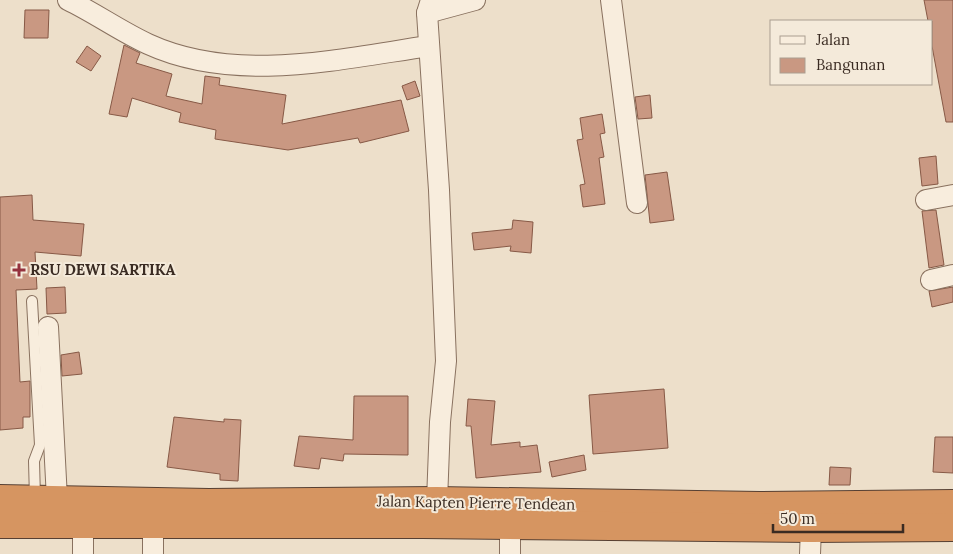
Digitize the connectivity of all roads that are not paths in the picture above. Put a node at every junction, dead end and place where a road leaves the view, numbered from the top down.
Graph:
1 (68, 0) edge
2 (475, 0) edge
3 (611, 0) edge
4 (429, 7) edge
5 (429, 46) junction
6 (953, 195) edge
7 (926, 200) dead end
8 (637, 204) dead end
9 (953, 274) edge
10 (931, 280) dead end
11 (32, 301) dead end
12 (48, 327) dead end
13 (0, 499) edge
14 (46, 499) junction
15 (437, 502) junction
16 (953, 504) edge
17 (510, 515) junction
18 (0, 524) edge
19 (83, 525) junction
20 (153, 526) junction
21 (953, 527) edge
22 (810, 541) edge
23 (82, 554) edge
24 (153, 554) edge
25 (510, 554) edge

1 - 5 street
2 - 4 street
3 - 8 street
4 - 5 street
5 - 15 street
6 - 7 street
9 - 10 street
11 - 14 lane
12 - 14 street
13 - 14 highway, Jalan Kapten Pierre Tendean
14 - 15 highway, Jalan Kapten Pierre Tendean
15 - 17 highway, Jalan Kapten Pierre Tendean
16 - 17 highway, Jalan Kapten Pierre Tendean
17 - 20 highway, Jalan Kapten Pierre Tendean
17 - 22 highway, Jalan Kapten Pierre Tendean
17 - 25 street
18 - 19 highway, Jalan Kapten Pierre Tendean
19 - 20 highway, Jalan Kapten Pierre Tendean
19 - 23 street
20 - 24 street
21 - 22 highway, Jalan Kapten Pierre Tendean

